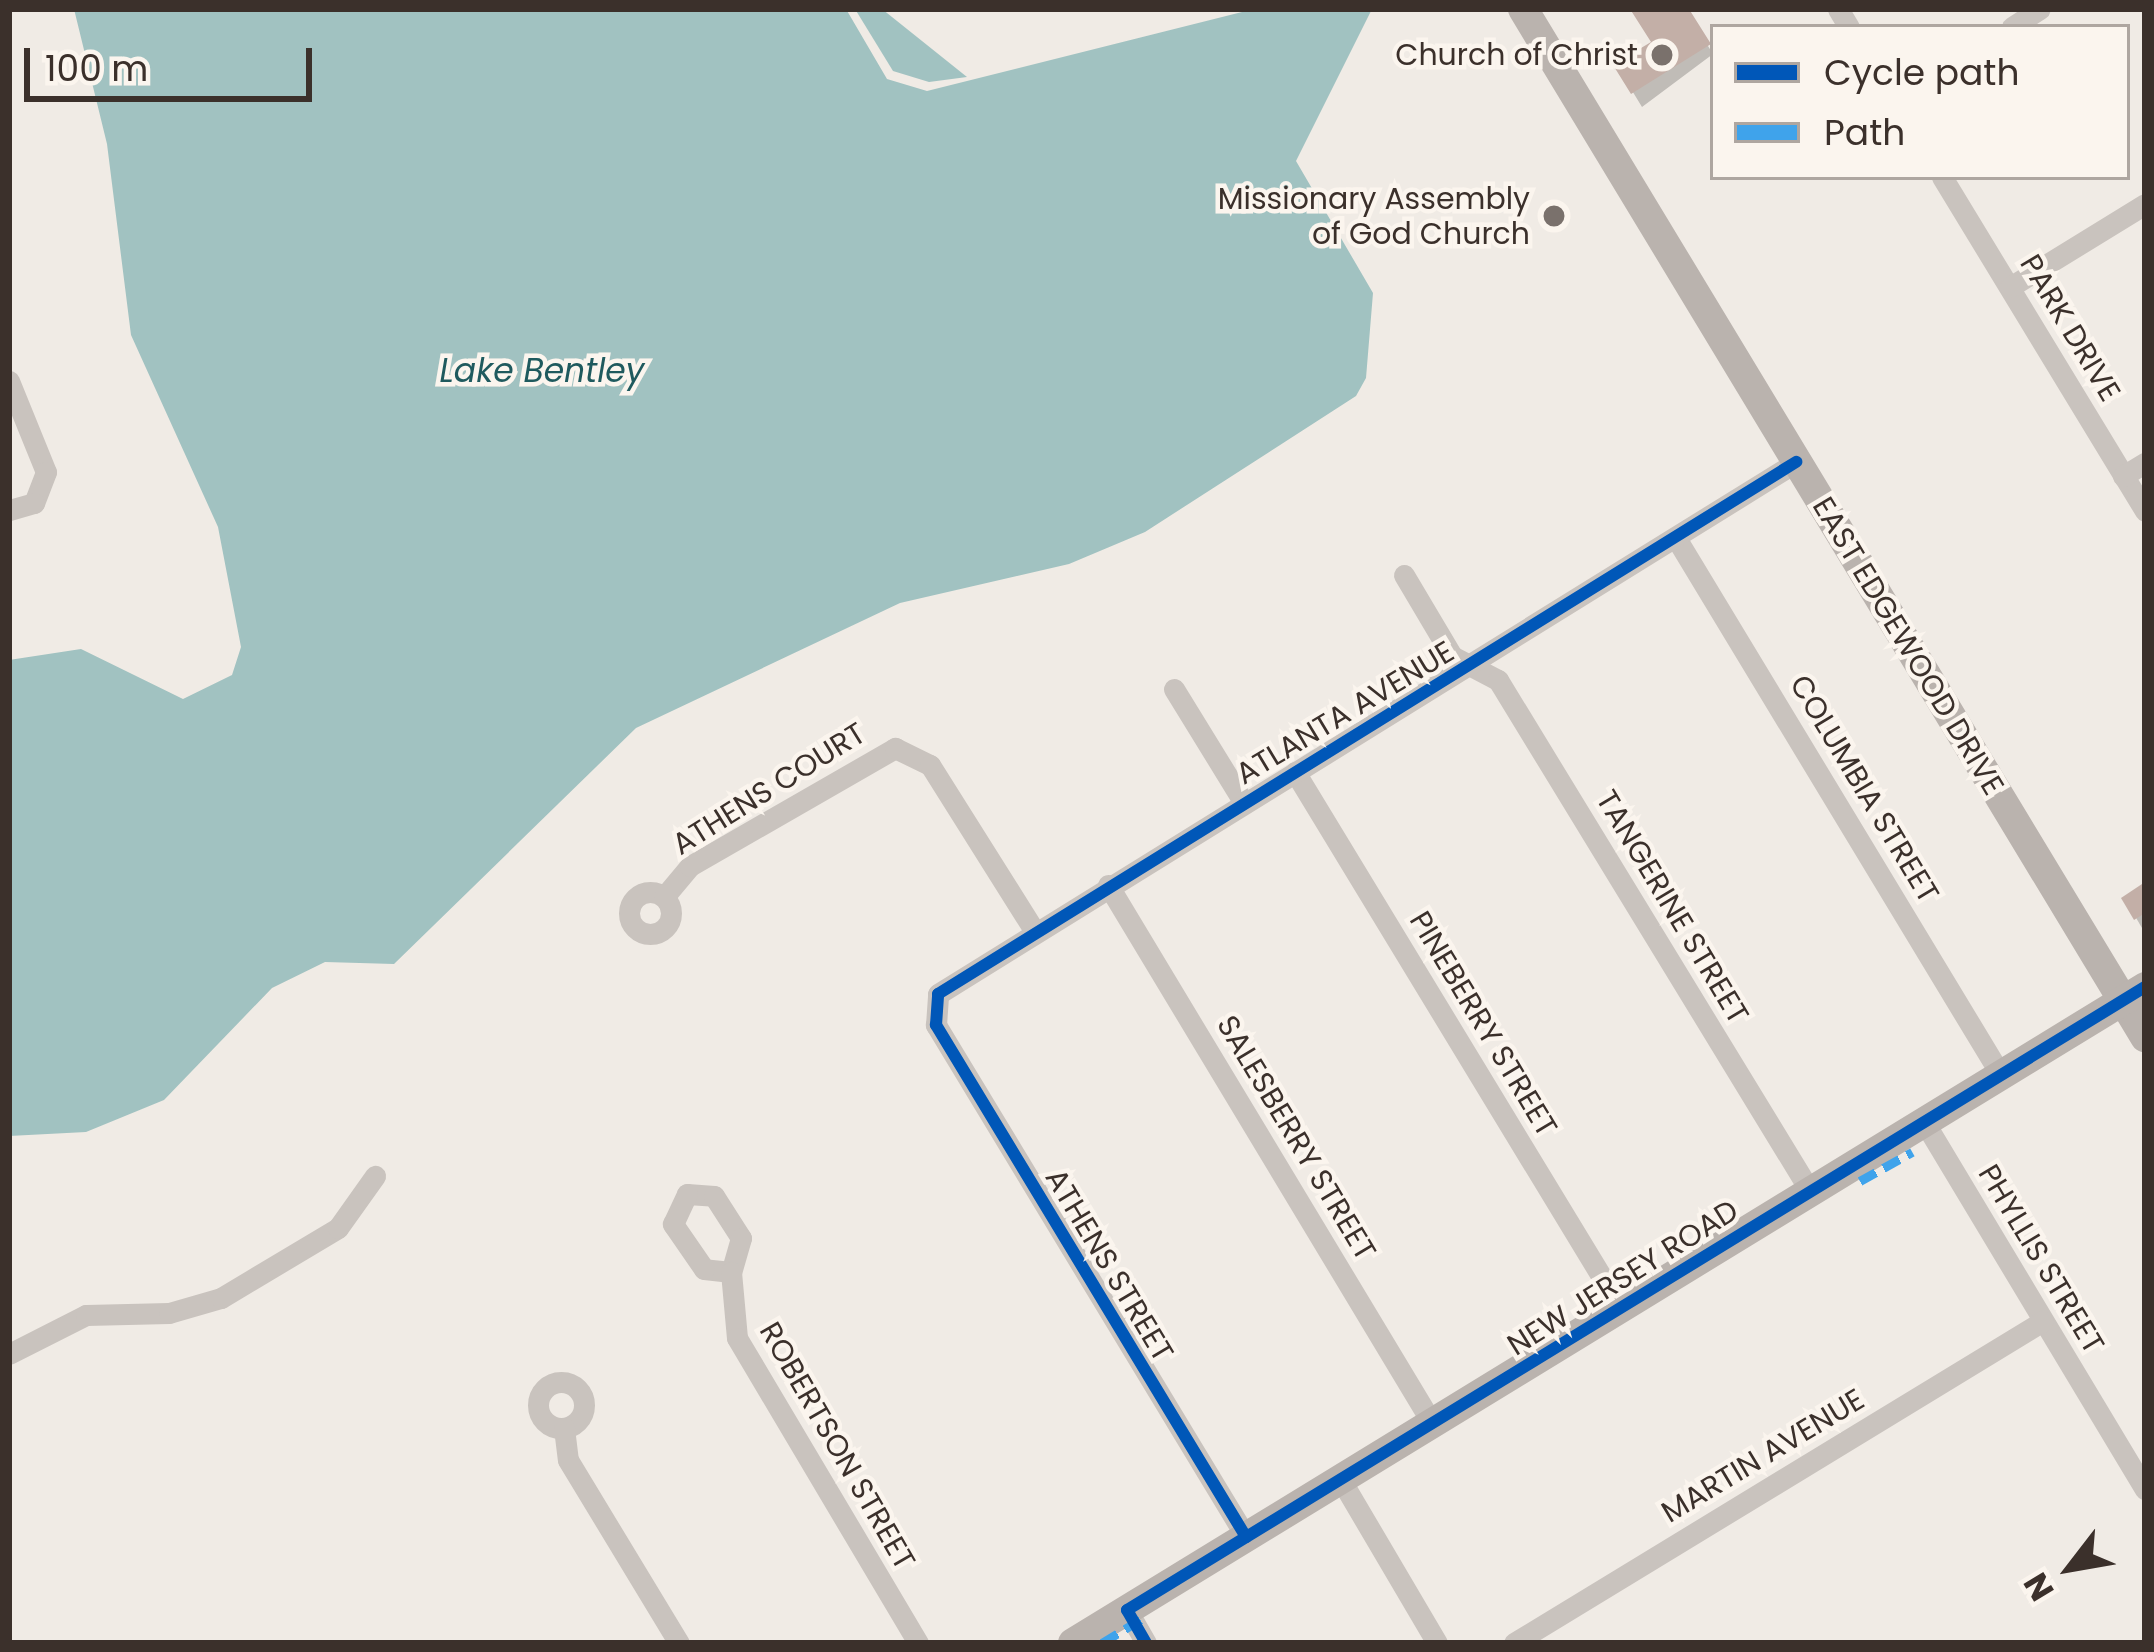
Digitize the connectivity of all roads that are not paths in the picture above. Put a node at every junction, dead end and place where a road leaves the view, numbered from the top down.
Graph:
1 (1523, 9) edge
2 (1944, 180) edge
3 (2145, 204) edge
4 (2010, 286) junction
5 (9, 381) edge
6 (1796, 461) junction
7 (2145, 463) edge
8 (2123, 476) junction
9 (9, 510) edge
10 (2145, 512) edge
11 (1676, 538) junction
12 (1404, 575) dead end
13 (1477, 660) junction
14 (1174, 689) dead end
15 (1295, 772) junction
16 (1244, 802) junction
17 (1108, 885) junction
18 (664, 897) dead end
19 (1034, 930) junction
20 (2133, 993) edge
21 (933, 1016) joint
22 (2145, 1037) edge
23 (1999, 1072) junction
24 (1923, 1120) junction
25 (376, 1175) dead end
26 (1810, 1191) junction
27 (731, 1272) dead end
28 (1620, 1307) junction
29 (2043, 1321) junction
30 (9, 1354) edge
31 (1432, 1423) junction
32 (564, 1429) dead end
33 (1341, 1480) junction
34 (2145, 1490) edge
35 (1246, 1538) junction
36 (1127, 1610) junction
37 (679, 1643) edge
38 (918, 1643) edge
39 (1073, 1643) edge
40 (1146, 1643) edge
41 (1436, 1643) edge
42 (1514, 1643) edge

1 - 6 street, EAST EDGEWOOD DRIVE
2 - 4 street, PARK DRIVE
3 - 4 street
4 - 8 street, PARK DRIVE
5 - 9 street
6 - 11 street, ATLANTA AVENUE
6 - 20 street, EAST EDGEWOOD DRIVE
7 - 8 street
8 - 10 street, PARK DRIVE
11 - 13 street, ATLANTA AVENUE
11 - 23 street, COLUMBIA STREET
12 - 13 street, TANGERINE STREET
13 - 15 street, ATLANTA AVENUE
13 - 26 street, TANGERINE STREET
14 - 16 street
15 - 16 street, ATLANTA AVENUE
15 - 28 street, PINEBERRY STREET
16 - 17 street, ATLANTA AVENUE
17 - 19 street, ATLANTA AVENUE
17 - 31 street, SALESBERRY STREET
18 - 19 street, ATHENS COURT
19 - 21 street, ATLANTA AVENUE
20 - 22 street, EAST EDGEWOOD DRIVE
20 - 23 street, NEW JERSEY ROAD
21 - 35 street, ATHENS STREET
23 - 24 street, NEW JERSEY ROAD
24 - 26 street, NEW JERSEY ROAD
24 - 29 street, PHYLLIS STREET
25 - 30 street
26 - 28 street, NEW JERSEY ROAD
27 - 38 street, ROBERTSON STREET
28 - 31 street, NEW JERSEY ROAD
29 - 34 street, PHYLLIS STREET
29 - 42 street, MARTIN AVENUE
31 - 33 street, NEW JERSEY ROAD
32 - 37 street
33 - 35 street, NEW JERSEY ROAD
33 - 41 street
35 - 36 street, NEW JERSEY ROAD
36 - 39 street, NEW JERSEY ROAD
36 - 40 street

